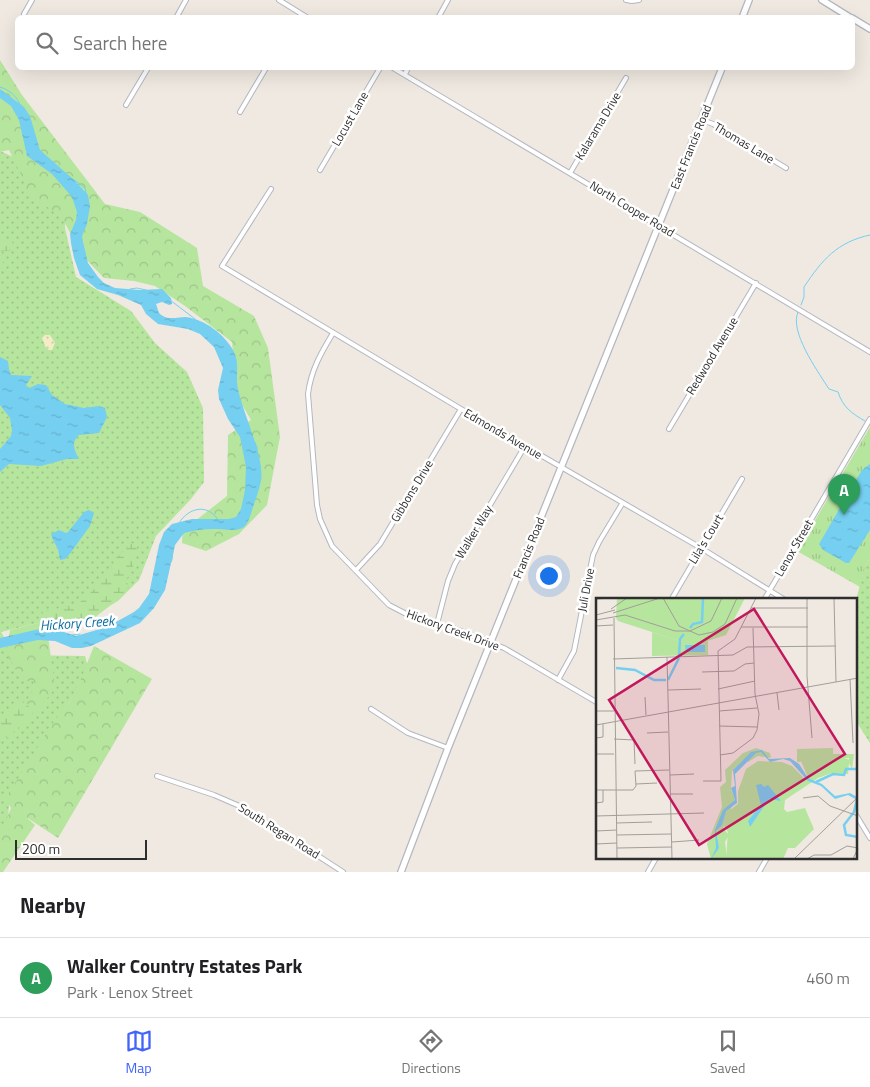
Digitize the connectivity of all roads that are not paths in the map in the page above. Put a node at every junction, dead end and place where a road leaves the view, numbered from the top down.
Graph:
1 (32, 0) edge
2 (186, 0) edge
3 (279, 0) edge
4 (448, 0) edge
5 (626, 0) edge
6 (639, 0) edge
7 (748, 0) edge
8 (822, 0) edge
9 (298, 12) junction
10 (24, 14) dead end
11 (178, 15) edge
12 (296, 15) edge
13 (303, 15) edge
14 (440, 15) edge
15 (743, 15) edge
16 (847, 15) edge
17 (855, 20) edge
18 (870, 29) edge
19 (147, 70) edge
20 (265, 70) edge
21 (379, 70) edge
22 (396, 70) edge
23 (407, 70) edge
24 (721, 70) edge
25 (405, 74) junction
26 (626, 78) dead end
27 (126, 106) dead end
28 (240, 112) dead end
29 (702, 120) junction
30 (786, 168) dead end
31 (320, 170) dead end
32 (570, 173) junction
33 (270, 189) dead end
34 (659, 225) junction
35 (756, 282) junction
36 (333, 333) junction
37 (870, 352) edge
38 (461, 409) junction
39 (870, 419) edge
40 (669, 429) dead end
41 (525, 446) junction
42 (561, 468) junction
43 (742, 479) dead end
44 (622, 504) junction
45 (701, 548) junction
46 (356, 569) junction
47 (770, 589) junction
48 (671, 598) edge
49 (765, 598) edge
50 (782, 598) edge
51 (438, 624) junction
52 (491, 643) junction
53 (558, 680) junction
54 (596, 703) edge
55 (371, 709) dead end
56 (448, 748) junction
57 (157, 776) dead end
58 (858, 818) edge
59 (870, 838) edge
60 (655, 860) edge
61 (766, 860) edge
62 (342, 872) edge
63 (401, 872) edge
64 (648, 872) edge
65 (759, 872) edge

1 - 10 street
2 - 11 street
3 - 9 street
4 - 14 street
5 - 6 street
7 - 15 street
8 - 16 street
9 - 12 street
9 - 13 street
17 - 18 street
19 - 27 street
20 - 28 street
21 - 31 street, Locust Lane
22 - 25 street, North Cooper Road
23 - 25 street
24 - 29 street, East Francis Road
25 - 32 street, North Cooper Road
26 - 32 street, Kalarama Drive
29 - 30 street, Thomas Lane
29 - 34 street, East Francis Road
32 - 34 street, North Cooper Road
33 - 36 street, Edmonds Avenue
34 - 35 street, North Cooper Road
34 - 42 street, Francis Road
35 - 37 street, North Cooper Road
35 - 40 street, Redwood Avenue
36 - 38 street, Edmonds Avenue
36 - 46 street, Hickory Creek Drive
38 - 41 street, Edmonds Avenue
38 - 46 street, Gibbons Drive
39 - 47 street, Lenox Street
41 - 42 street, Edmonds Avenue
41 - 51 street, Walker Way
42 - 44 street, Edmonds Avenue
42 - 52 street, Francis Road
43 - 45 street, Lila's Court
44 - 45 street, Edmonds Avenue
44 - 53 street, Juli Drive
45 - 47 street, Edmonds Avenue
45 - 48 street, Lila's Court
46 - 51 street, Hickory Creek Drive
47 - 49 street, Lenox Street
47 - 50 street, Edmonds Avenue
51 - 52 street, Hickory Creek Drive
52 - 53 street, Hickory Creek Drive
52 - 56 street, Francis Road
53 - 54 street, Hickory Creek Drive
55 - 56 street
56 - 63 street, Francis Road
57 - 62 street, South Regan Road
58 - 59 street
60 - 64 street
61 - 65 street

